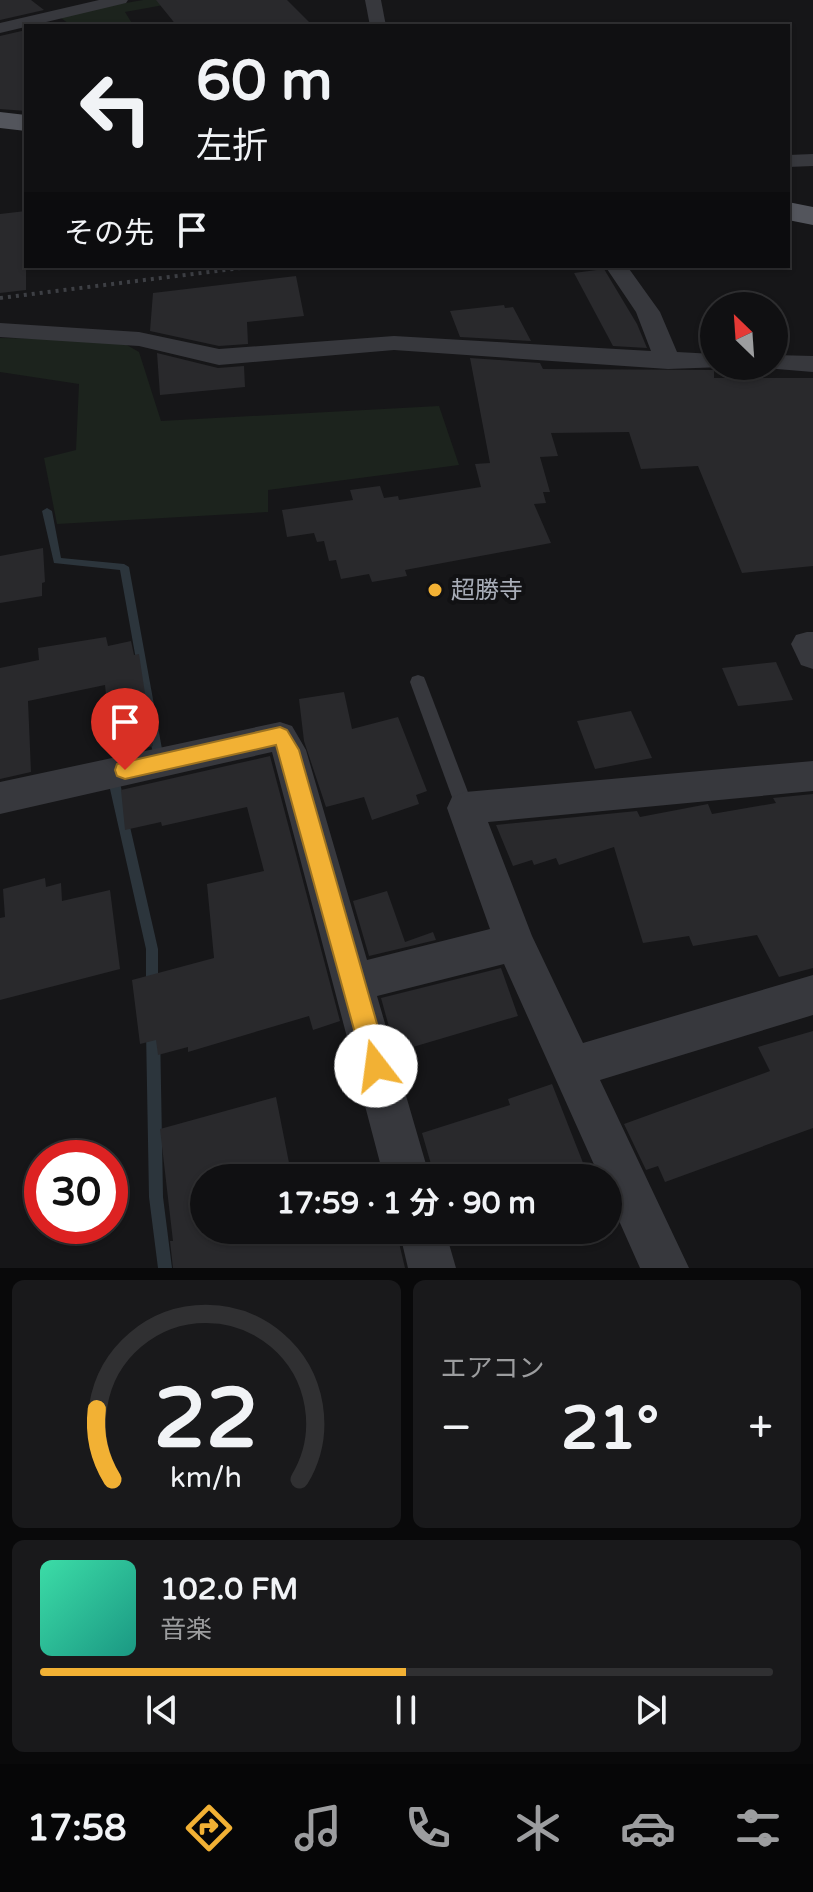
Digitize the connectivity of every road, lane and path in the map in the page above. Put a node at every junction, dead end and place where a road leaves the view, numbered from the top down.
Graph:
1 (120, 0) edge
2 (373, 0) edge
3 (27, 24) edge
4 (378, 24) edge
5 (24, 25) edge
6 (0, 31) edge
7 (24, 37) edge
8 (0, 120) edge
9 (24, 123) edge
10 (813, 160) edge
11 (790, 161) edge
12 (790, 211) edge
13 (813, 216) edge
14 (241, 268) edge
15 (617, 268) edge
16 (0, 298) edge
17 (0, 330) edge
18 (668, 361) junction
19 (700, 362) edge
20 (788, 363) edge
21 (813, 364) edge
22 (813, 644) edge
23 (813, 656) edge
24 (418, 682) dead end
25 (813, 776) edge
26 (0, 798) edge
27 (465, 808) junction
28 (514, 942) junction
29 (353, 983) junction
30 (813, 995) edge
31 (573, 1067) junction
32 (403, 1164) edge
33 (426, 1244) edge
34 (432, 1268) edge
35 (665, 1268) edge

1 - 3 street
2 - 4 street
5 - 6 street
6 - 7 street
8 - 9 main road
10 - 11 street
12 - 13 main road
14 - 16 path
15 - 18 street
17 - 18 street
18 - 19 street
20 - 21 street
22 - 23 street
24 - 27 lane
25 - 27 street
26 - 29 street
27 - 28 street
28 - 29 street
28 - 31 street
29 - 32 street
30 - 31 street
31 - 35 street
33 - 34 street

